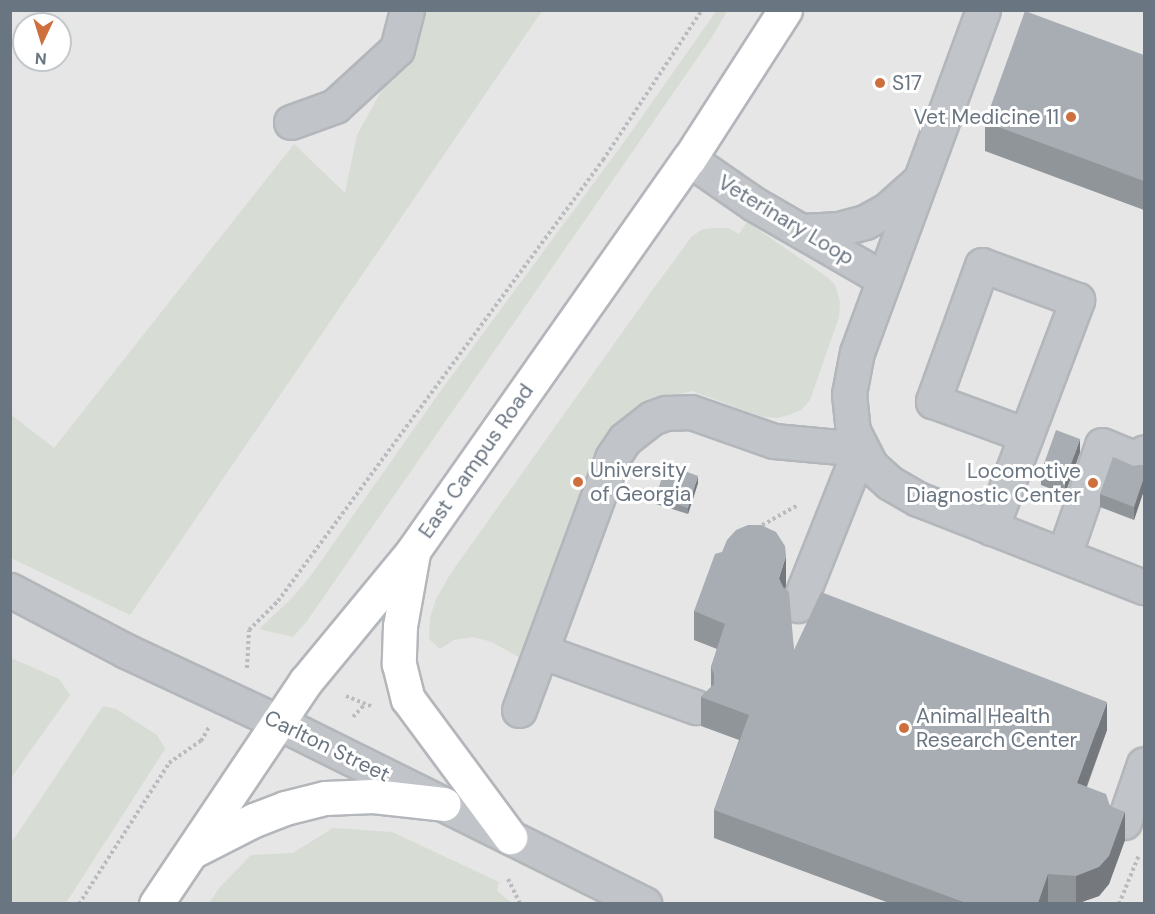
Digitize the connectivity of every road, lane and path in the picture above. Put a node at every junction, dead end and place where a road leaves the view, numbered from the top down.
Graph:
1 (407, 10) edge
2 (702, 10) edge
3 (785, 10) edge
4 (982, 10) edge
5 (291, 122) dead end
6 (689, 159) junction
7 (919, 182) junction
8 (802, 231) junction
9 (884, 279) junction
10 (1026, 435) junction
11 (860, 449) junction
12 (1144, 452) edge
13 (843, 491) junction
14 (991, 528) junction
15 (748, 532) edge
16 (413, 551) junction
17 (1064, 555) junction
18 (1144, 586) edge
19 (10, 590) edge
20 (798, 605) dead end
21 (541, 651) junction
22 (249, 665) dead end
23 (346, 696) dead end
24 (365, 704) junction
25 (696, 707) dead end
26 (382, 710) dead end
27 (519, 710) dead end
28 (353, 717) dead end
29 (278, 722) junction
30 (201, 741) dead end
31 (1144, 764) edge
32 (444, 804) junction
33 (1124, 822) edge
34 (510, 837) junction
35 (1140, 851) dead end
36 (191, 852) junction
37 (508, 879) dead end
38 (79, 903) edge
39 (156, 903) edge
40 (520, 903) edge
41 (644, 903) edge
42 (1119, 903) edge

1 - 5 street
2 - 22 path
3 - 6 main road, East Campus Road
4 - 7 street
6 - 8 street, Veterinary Loop
6 - 16 main road, East Campus Road
7 - 8 street
7 - 9 street
8 - 9 street, Veterinary Loop
9 - 11 street
10 - 10 street
10 - 14 street
11 - 13 street
11 - 14 street
11 - 21 street
12 - 17 street
13 - 15 path
13 - 20 street
14 - 17 street
16 - 29 main road, East Campus Road
16 - 34 main road
17 - 18 street
19 - 29 street, Carlton Street
21 - 25 street
21 - 27 street
23 - 24 path
24 - 26 path
24 - 28 path
29 - 32 street, Carlton Street
29 - 36 main road, East Campus Road
30 - 38 path
31 - 33 street
32 - 34 street, Carlton Street
32 - 36 main road
34 - 41 street, Carlton Street
35 - 42 path
36 - 39 main road, East Campus Road
37 - 40 path

